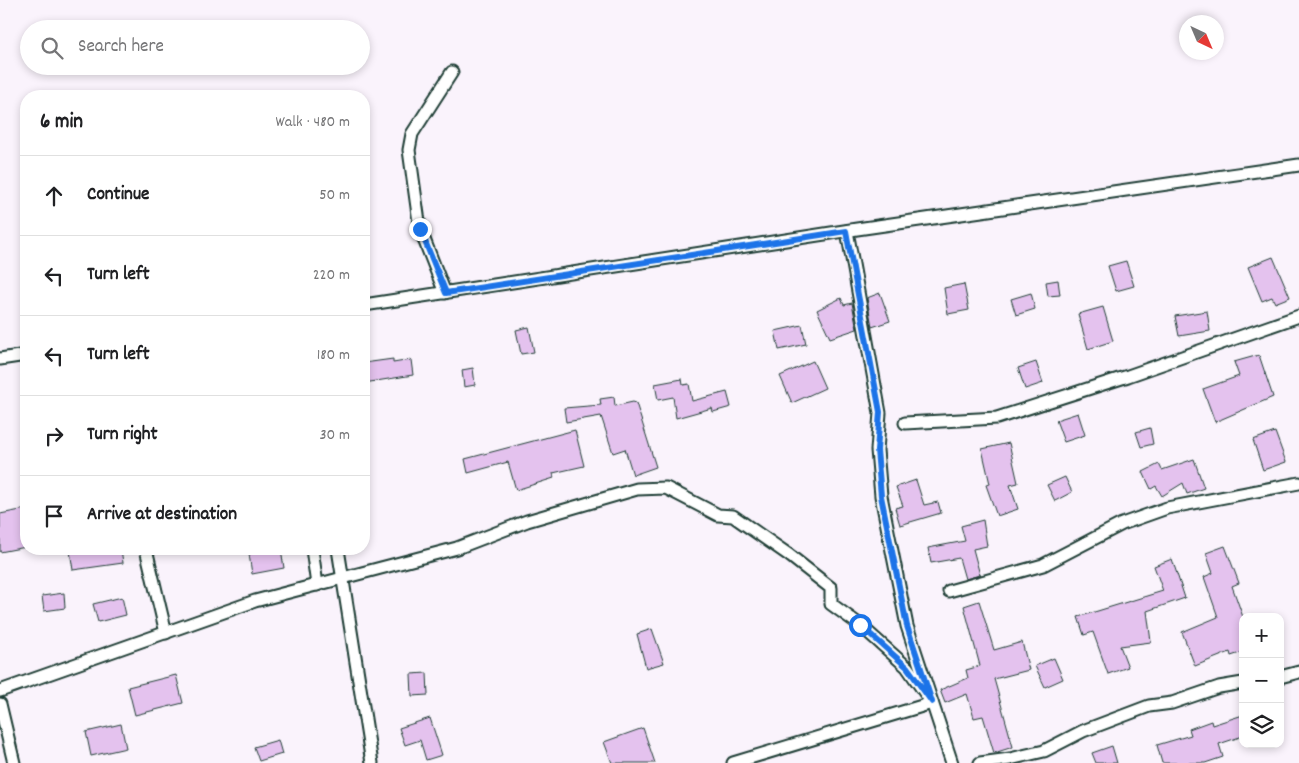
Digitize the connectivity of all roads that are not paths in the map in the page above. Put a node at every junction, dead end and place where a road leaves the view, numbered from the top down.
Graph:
1 (452, 72) dead end
2 (1299, 165) edge
3 (846, 231) junction
4 (446, 293) junction
5 (370, 305) edge
6 (1299, 316) edge
7 (20, 356) edge
8 (0, 359) edge
9 (905, 423) dead end
10 (1299, 483) edge
11 (147, 555) edge
12 (313, 555) edge
13 (339, 555) edge
14 (343, 578) junction
15 (316, 585) junction
16 (949, 592) dead end
17 (166, 633) junction
18 (1299, 672) edge
19 (1284, 676) edge
20 (1239, 684) edge
21 (0, 691) edge
22 (932, 702) junction
23 (0, 704) edge
24 (14, 763) edge
25 (372, 763) edge
26 (733, 763) edge
27 (952, 763) edge
28 (980, 763) edge

1 - 4 street
2 - 3 street
3 - 4 street
3 - 22 street
4 - 5 street
6 - 9 street
7 - 8 street
10 - 16 street
11 - 17 street
12 - 15 street
13 - 14 street
14 - 15 street
14 - 22 street
14 - 25 street
15 - 17 street
17 - 21 street
18 - 19 street
20 - 28 street
22 - 26 street
22 - 27 street
23 - 24 street

